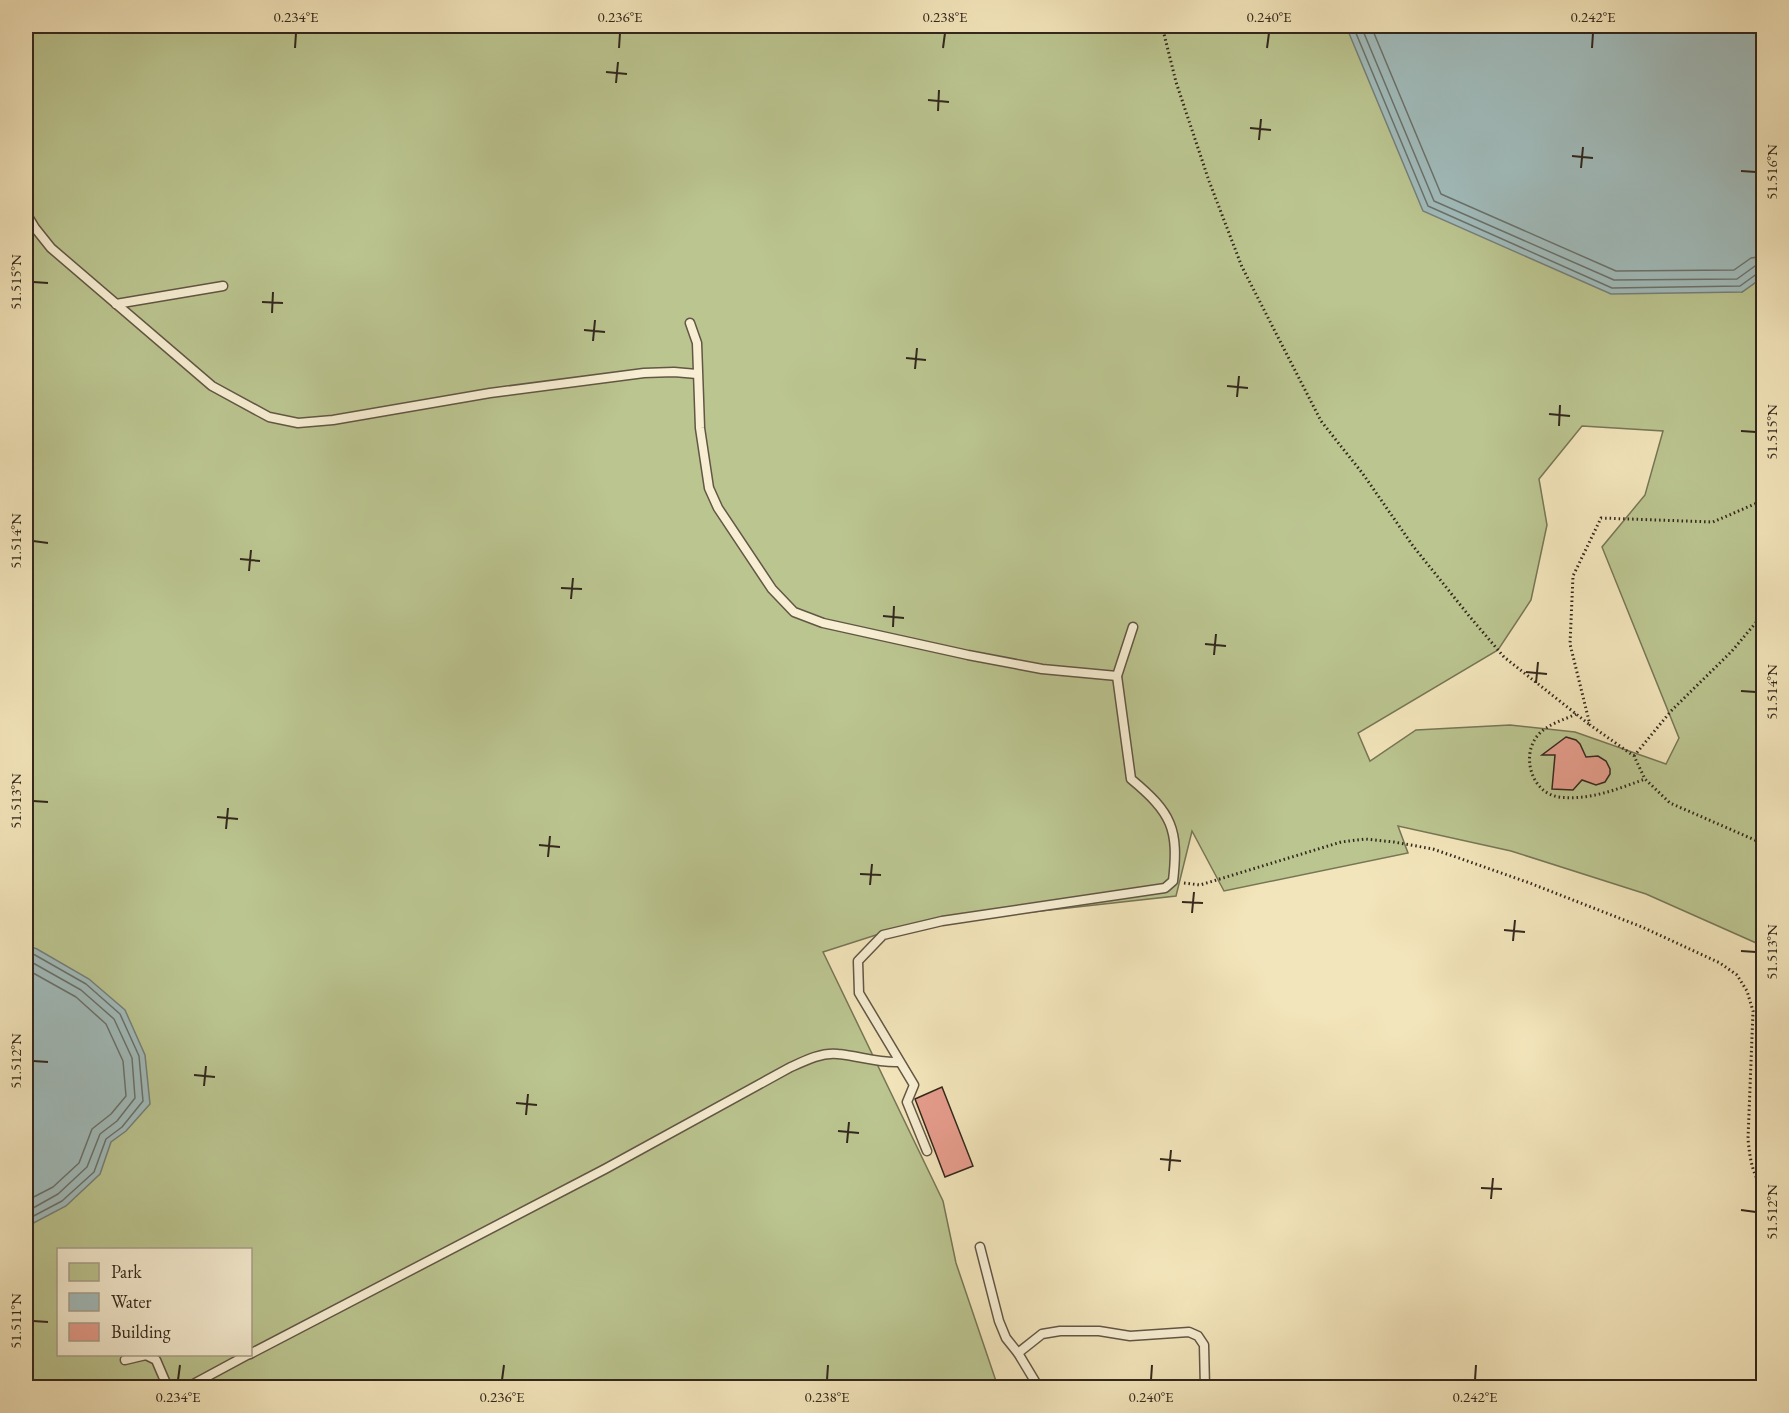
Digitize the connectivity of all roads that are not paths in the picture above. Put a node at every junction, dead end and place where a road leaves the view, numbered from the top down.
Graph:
1 (26, 213) edge
2 (223, 286) dead end
3 (116, 304) junction
4 (690, 323) dead end
5 (697, 374) junction
6 (1133, 627) dead end
7 (1118, 676) junction
8 (899, 1062) junction
9 (927, 1151) dead end
10 (980, 1247) dead end
11 (252, 1353) edge
12 (1018, 1353) junction
13 (136, 1356) edge
14 (148, 1356) edge
15 (246, 1356) edge
16 (125, 1360) dead end
17 (168, 1385) edge
18 (186, 1388) edge
19 (1039, 1388) edge
20 (1205, 1388) edge

1 - 3 lane
2 - 3 lane
3 - 5 lane
4 - 5 lane
5 - 7 lane
6 - 7 lane
7 - 8 lane
8 - 9 lane
8 - 11 lane
10 - 12 lane
12 - 19 lane
12 - 20 lane
13 - 16 lane
14 - 17 lane
15 - 18 lane

